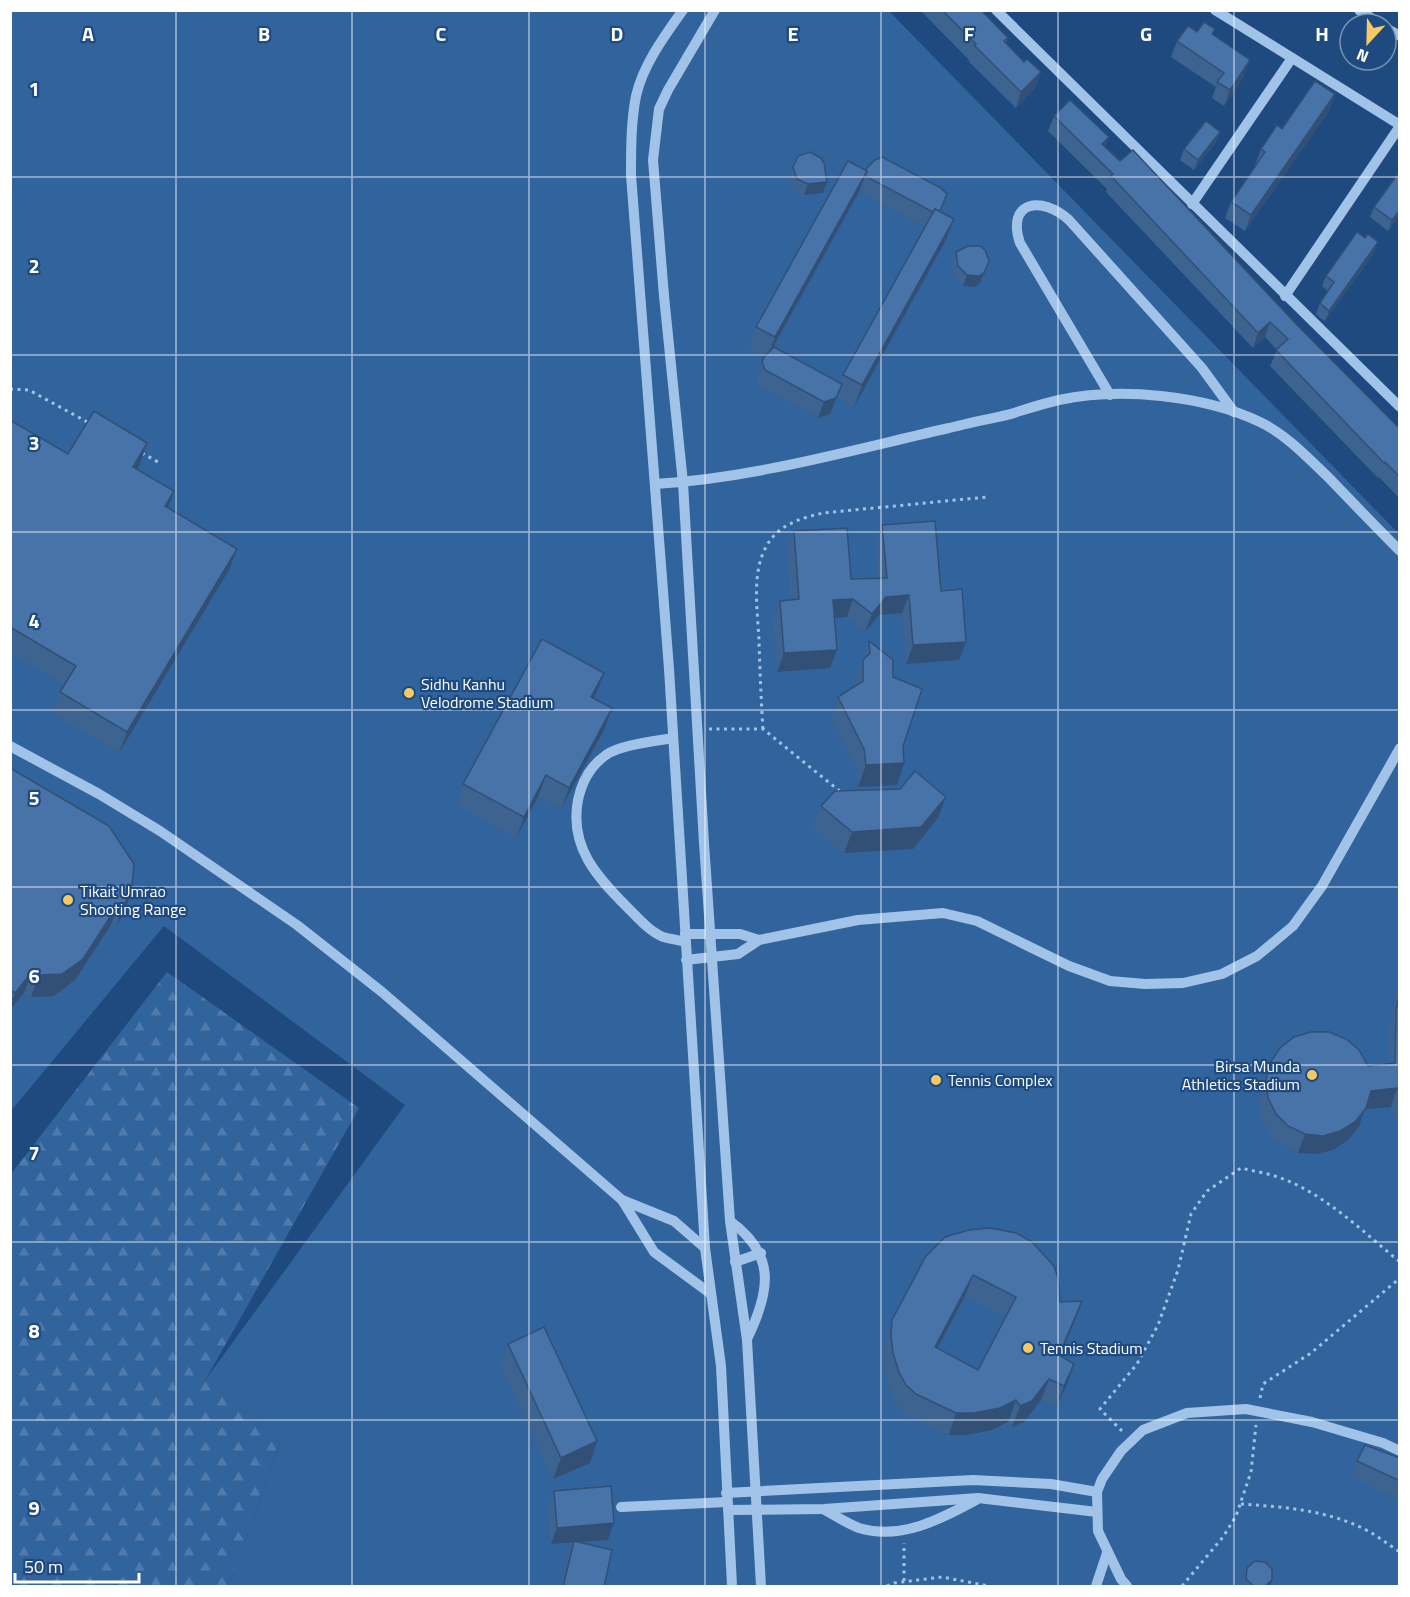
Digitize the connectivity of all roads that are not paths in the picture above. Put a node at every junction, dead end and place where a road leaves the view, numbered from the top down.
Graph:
1 (683, 10) edge
2 (715, 10) edge
3 (996, 10) edge
4 (1215, 10) edge
5 (1292, 58) junction
6 (1400, 126) edge
7 (1192, 204) junction
8 (1285, 296) junction
9 (1110, 395) junction
10 (1400, 407) edge
11 (1234, 412) junction
12 (683, 483) junction
13 (655, 484) junction
14 (1400, 551) edge
15 (673, 738) junction
16 (10, 746) edge
17 (1400, 748) edge
18 (710, 934) junction
19 (685, 938) junction
20 (759, 940) junction
21 (712, 957) junction
22 (687, 960) junction
23 (622, 1200) junction
24 (730, 1221) junction
25 (705, 1248) junction
26 (760, 1253) junction
27 (735, 1262) junction
28 (711, 1294) junction
29 (747, 1340) junction
30 (1400, 1451) edge
31 (756, 1491) junction
32 (1097, 1492) junction
33 (978, 1498) junction
34 (727, 1502) junction
35 (621, 1507) dead end
36 (824, 1509) junction
37 (756, 1510) junction
38 (1097, 1512) junction
39 (1107, 1552) junction
40 (732, 1587) edge
41 (761, 1587) edge
42 (1096, 1587) edge
43 (1127, 1587) edge

1 - 13 street
2 - 12 street
3 - 7 street
4 - 5 street
5 - 6 street
5 - 7 street
6 - 8 street
7 - 8 street
8 - 10 street
9 - 11 street
9 - 11 street
9 - 12 street
11 - 14 street
12 - 13 street
12 - 18 street
13 - 15 street
15 - 19 street
15 - 19 street
16 - 23 street
17 - 20 street
18 - 19 street
18 - 20 street
18 - 21 street
19 - 22 street
20 - 21 street
21 - 22 street
21 - 24 street
22 - 25 street
23 - 25 street
23 - 28 street
24 - 26 street
24 - 27 street
25 - 28 street
26 - 27 street
26 - 29 street
27 - 29 street
28 - 34 street
29 - 31 street
30 - 32 street
31 - 32 street
31 - 34 street
31 - 37 street
32 - 38 street
33 - 36 street
33 - 36 street
33 - 38 street
34 - 35 street
34 - 37 street
34 - 40 street
36 - 37 street
37 - 41 street
38 - 39 street
39 - 42 street
39 - 43 street

